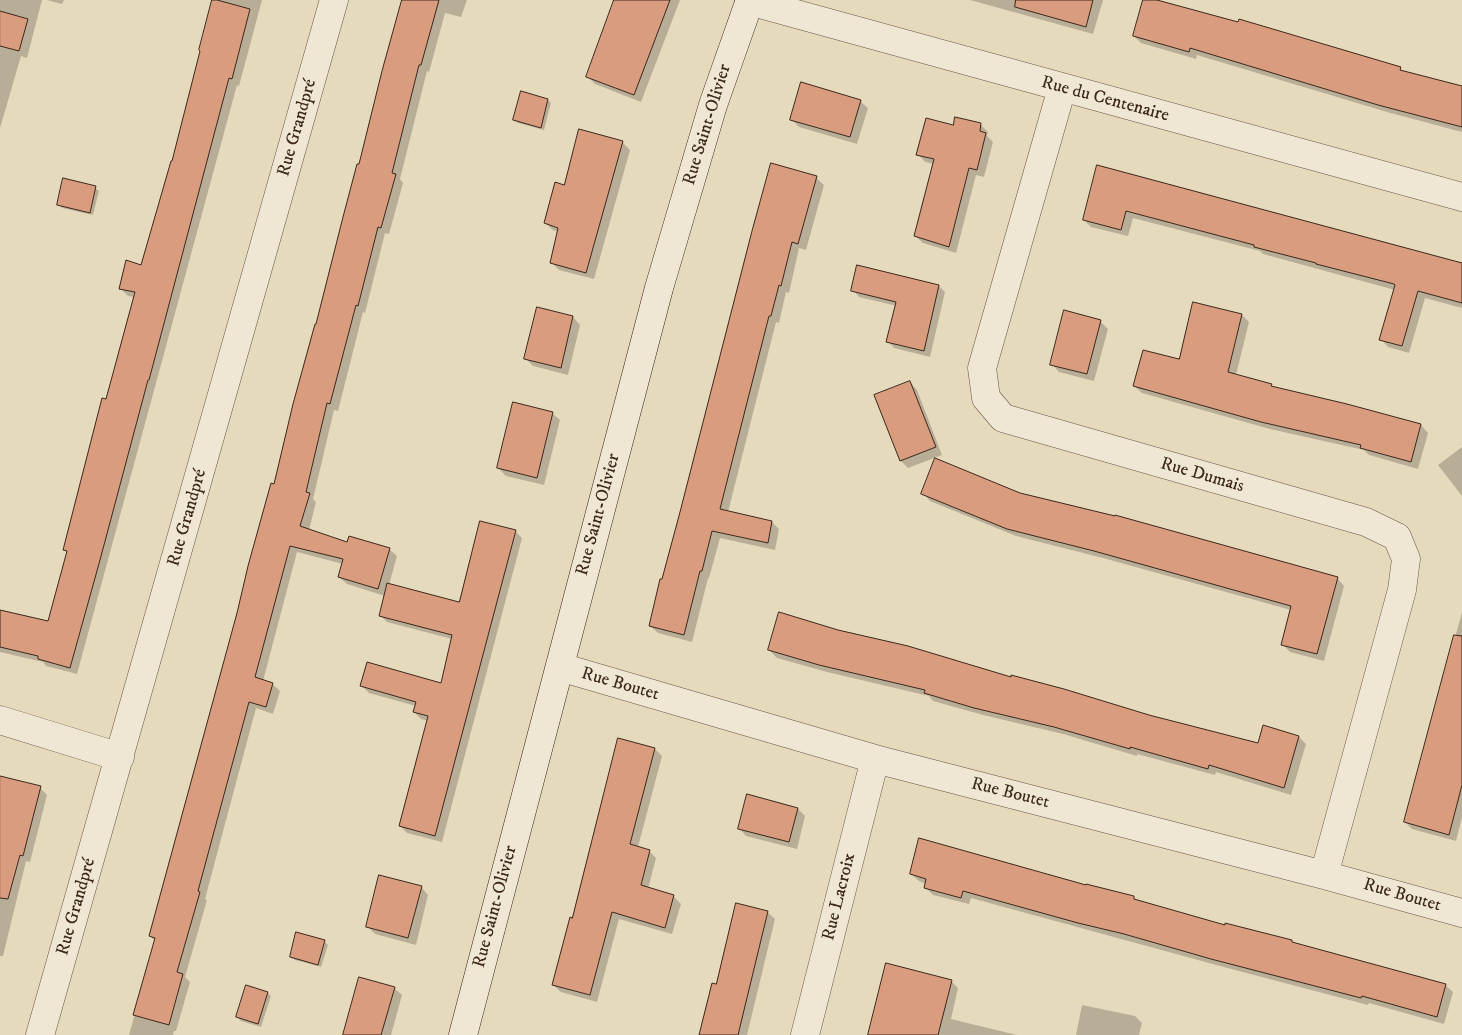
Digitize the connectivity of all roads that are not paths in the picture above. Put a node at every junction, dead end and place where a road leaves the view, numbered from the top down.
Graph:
1 (334, 0) edge
2 (749, 1) edge
3 (1062, 88) junction
4 (1462, 197) edge
5 (560, 668) junction
6 (0, 720) edge
7 (120, 757) junction
8 (875, 759) junction
9 (1324, 875) junction
10 (1462, 913) edge
11 (40, 1035) edge
12 (462, 1035) edge
13 (805, 1035) edge

1 - 7 street, Rue Grandpré
2 - 3 street, Rue du Centenaire
2 - 5 street, Rue Saint-Olivier
3 - 4 street, Rue du Centenaire
3 - 9 street, Rue Dumais
5 - 8 street, Rue Boutet
5 - 12 street, Rue Saint-Olivier
6 - 7 street
7 - 11 street, Rue Grandpré
8 - 9 street, Rue Boutet
8 - 13 street, Rue Lacroix
9 - 10 street, Rue Boutet

